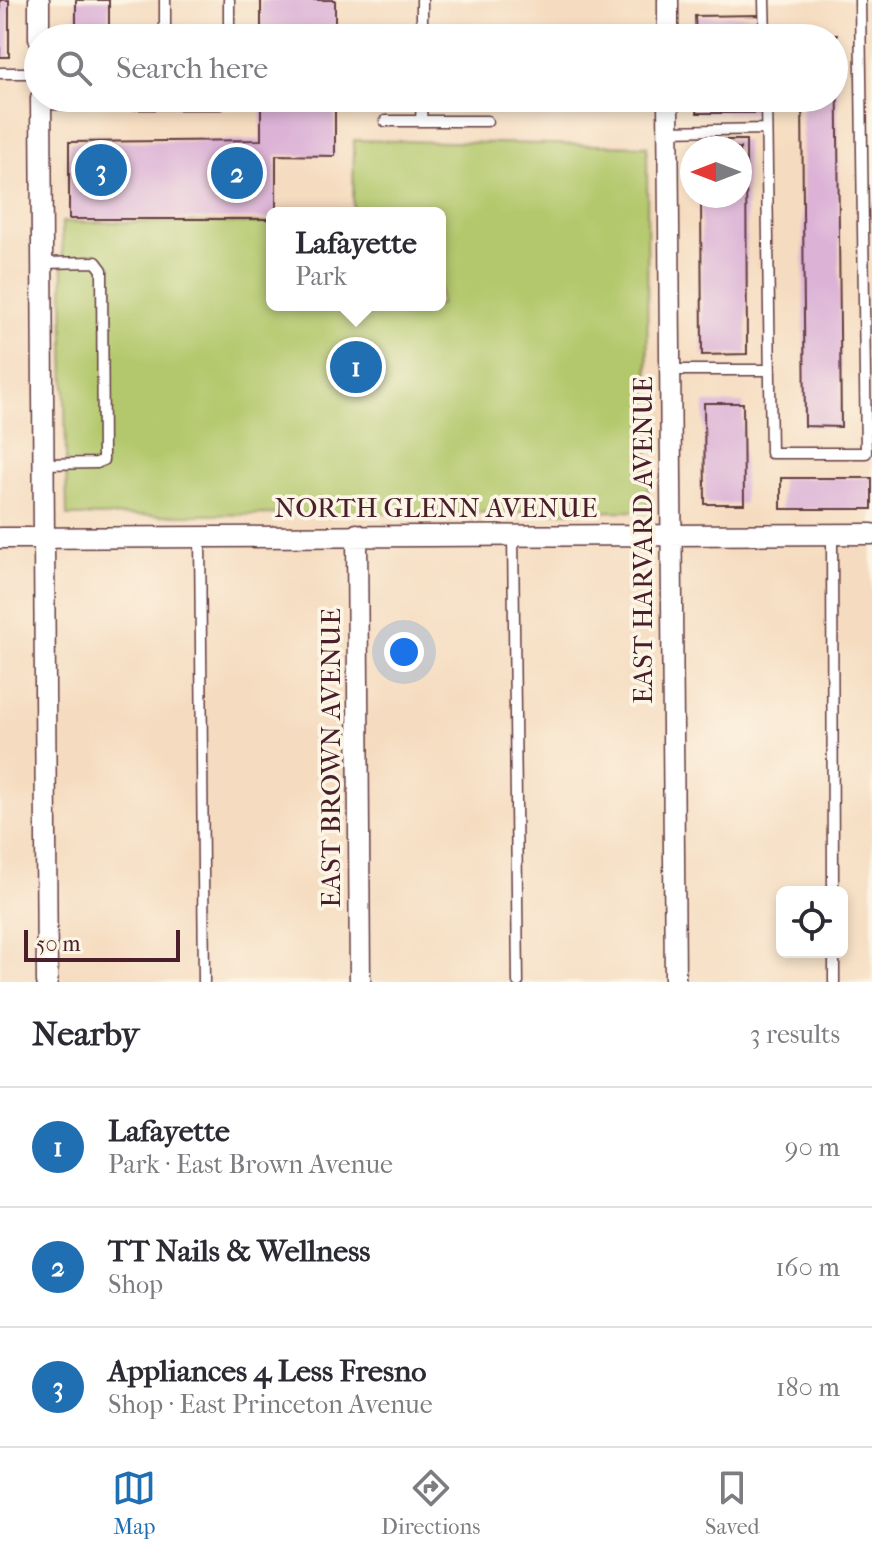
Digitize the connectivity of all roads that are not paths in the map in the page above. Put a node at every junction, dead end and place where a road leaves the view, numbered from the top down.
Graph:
1 (39, 0) edge
2 (165, 0) edge
3 (229, 0) edge
4 (422, 0) edge
5 (668, 0) edge
6 (764, 0) edge
7 (860, 0) edge
8 (39, 24) edge
9 (165, 24) edge
10 (229, 24) edge
11 (422, 24) edge
12 (668, 24) edge
13 (765, 24) edge
14 (0, 73) edge
15 (24, 73) edge
16 (41, 112) edge
17 (421, 112) edge
18 (668, 112) edge
19 (766, 112) edge
20 (385, 121) dead end
21 (421, 121) junction
22 (487, 121) dead end
23 (766, 129) junction
24 (668, 131) junction
25 (867, 167) edge
26 (42, 263) junction
27 (669, 370) junction
28 (770, 370) junction
29 (869, 453) edge
30 (43, 464) junction
31 (670, 533) junction
32 (357, 534) junction
33 (832, 534) junction
34 (872, 534) edge
35 (513, 535) junction
36 (200, 536) junction
37 (0, 538) edge
38 (43, 539) junction
39 (833, 886) edge
40 (834, 958) edge
41 (47, 982) edge
42 (204, 982) edge
43 (360, 982) edge
44 (518, 982) edge
45 (675, 982) edge
46 (834, 982) edge

1 - 8 street
2 - 9 lane
3 - 10 lane
4 - 11 lane
5 - 12 street
6 - 13 lane
7 - 25 lane
14 - 15 lane
16 - 26 street
17 - 21 lane
18 - 24 street, EAST HARVARD AVENUE
19 - 23 lane
20 - 21 lane
21 - 22 lane
23 - 24 lane
23 - 28 lane
24 - 27 street, EAST HARVARD AVENUE
25 - 29 lane
26 - 30 street
26 - 30 lane
27 - 28 lane
27 - 31 street, EAST HARVARD AVENUE
28 - 29 lane
30 - 38 street
31 - 33 street, NORTH GLENN AVENUE
31 - 35 street, NORTH GLENN AVENUE
31 - 45 street, EAST HARVARD AVENUE
32 - 35 street, NORTH GLENN AVENUE
32 - 36 street, NORTH GLENN AVENUE
32 - 43 street, EAST BROWN AVENUE
33 - 34 street, NORTH GLENN AVENUE
33 - 39 lane
35 - 44 lane
36 - 38 street, NORTH GLENN AVENUE
36 - 42 lane
37 - 38 street, NORTH GLENN AVENUE
38 - 41 street
40 - 46 lane

